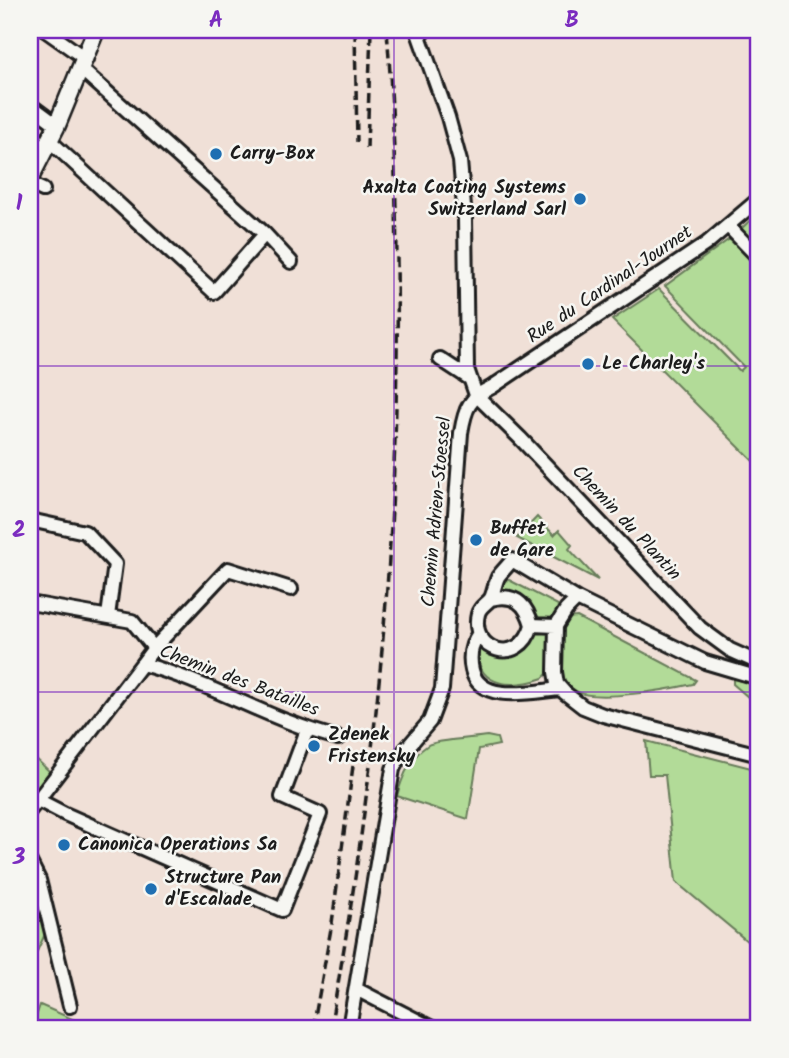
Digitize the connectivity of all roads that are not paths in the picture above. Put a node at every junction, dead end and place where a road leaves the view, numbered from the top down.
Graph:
1 (45, 30) edge
2 (96, 30) edge
3 (418, 30) edge
4 (83, 64) junction
5 (30, 105) edge
6 (57, 125) junction
7 (49, 141) junction
8 (30, 178) edge
9 (30, 184) edge
10 (43, 190) dead end
11 (759, 199) edge
12 (219, 202) dead end
13 (729, 227) junction
14 (262, 237) junction
15 (759, 258) edge
16 (291, 262) dead end
17 (440, 359) dead end
18 (469, 378) junction
19 (476, 395) junction
20 (30, 520) edge
21 (291, 589) dead end
22 (491, 599) junction
23 (577, 599) junction
24 (30, 603) edge
25 (108, 617) junction
26 (532, 625) junction
27 (556, 626) junction
28 (479, 633) junction
29 (154, 648) junction
30 (759, 663) edge
31 (142, 664) junction
32 (759, 678) edge
33 (561, 689) junction
34 (307, 730) junction
35 (338, 737) dead end
36 (759, 755) edge
37 (34, 805) edge
38 (30, 862) edge
39 (356, 989) junction
40 (70, 1006) dead end
41 (349, 1028) edge
42 (432, 1028) edge

1 - 4 street
2 - 4 main road
3 - 18 street
4 - 6 main road
4 - 14 street
5 - 6 street
6 - 7 main road
7 - 8 main road
7 - 14 street
9 - 10 street
11 - 13 street, Rue du Cardinal-Journet
12 - 14 street
13 - 15 street
13 - 19 street, Rue du Cardinal-Journet
14 - 16 street
17 - 18 street
18 - 19 street
19 - 30 street, Chemin du Plantin
19 - 39 street, Chemin Adrien-Stoessel
20 - 25 street
21 - 29 street
22 - 23 street
22 - 26 street
22 - 28 street
23 - 27 street
23 - 32 street
24 - 25 street
25 - 29 street
26 - 27 street
26 - 28 street
27 - 33 street
28 - 33 street
29 - 31 street
31 - 34 street, Chemin des Batailles
31 - 37 street, Chemin des Batailles
33 - 36 street
34 - 35 street, Chemin des Batailles
34 - 37 street
38 - 40 street
39 - 41 street, Chemin Adrien-Stoessel
39 - 42 street

